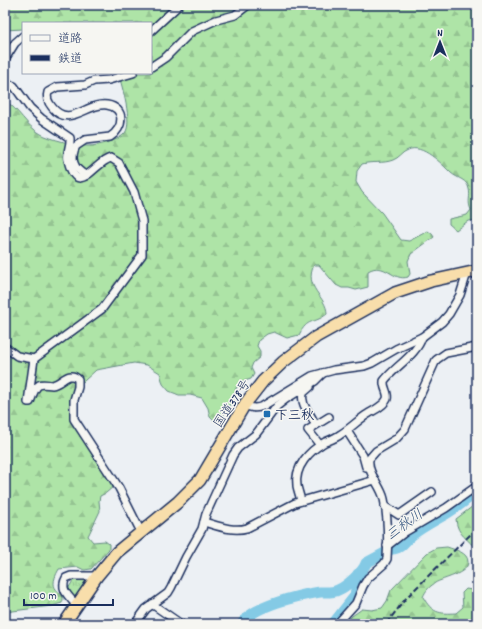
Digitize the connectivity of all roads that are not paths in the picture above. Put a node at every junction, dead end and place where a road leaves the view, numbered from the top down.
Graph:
1 (179, 5) edge
2 (248, 5) edge
3 (152, 30) edge
4 (22, 37) edge
5 (5, 59) edge
6 (152, 66) edge
7 (129, 74) edge
8 (5, 83) edge
9 (86, 175) junction
10 (472, 272) edge
11 (422, 337) junction
12 (5, 347) edge
13 (477, 347) edge
14 (34, 359) junction
15 (322, 372) junction
16 (315, 381) junction
17 (245, 404) junction
18 (329, 417) dead end
19 (315, 425) junction
20 (347, 431) junction
21 (320, 445) junction
22 (371, 472) junction
23 (374, 480) junction
24 (477, 486) edge
25 (432, 492) dead end
26 (301, 501) junction
27 (386, 506) junction
28 (204, 522) junction
29 (141, 532) junction
30 (387, 548) junction
31 (97, 576) junction
32 (152, 604) junction
33 (77, 606) junction
34 (64, 624) edge
35 (135, 624) edge
36 (181, 624) edge
37 (337, 624) edge

1 - 3 street
2 - 6 street
4 - 5 street
7 - 9 street
8 - 9 street
9 - 14 street
10 - 11 street
10 - 17 highway, 国道378号
11 - 15 street
11 - 20 street
12 - 14 street
13 - 22 street
14 - 29 street
15 - 16 street
15 - 17 street
16 - 19 street
16 - 28 street
17 - 29 highway, 国道378号
18 - 19 street
19 - 21 street
20 - 21 street
20 - 22 street
21 - 26 street
22 - 23 street
23 - 26 street
23 - 27 street
24 - 30 street
25 - 27 street
26 - 28 street
27 - 30 street
28 - 32 street
29 - 31 highway, 国道378号
30 - 37 street
31 - 33 highway, 国道378号
31 - 33 street
32 - 35 street
32 - 36 street
33 - 34 highway, 国道378号

